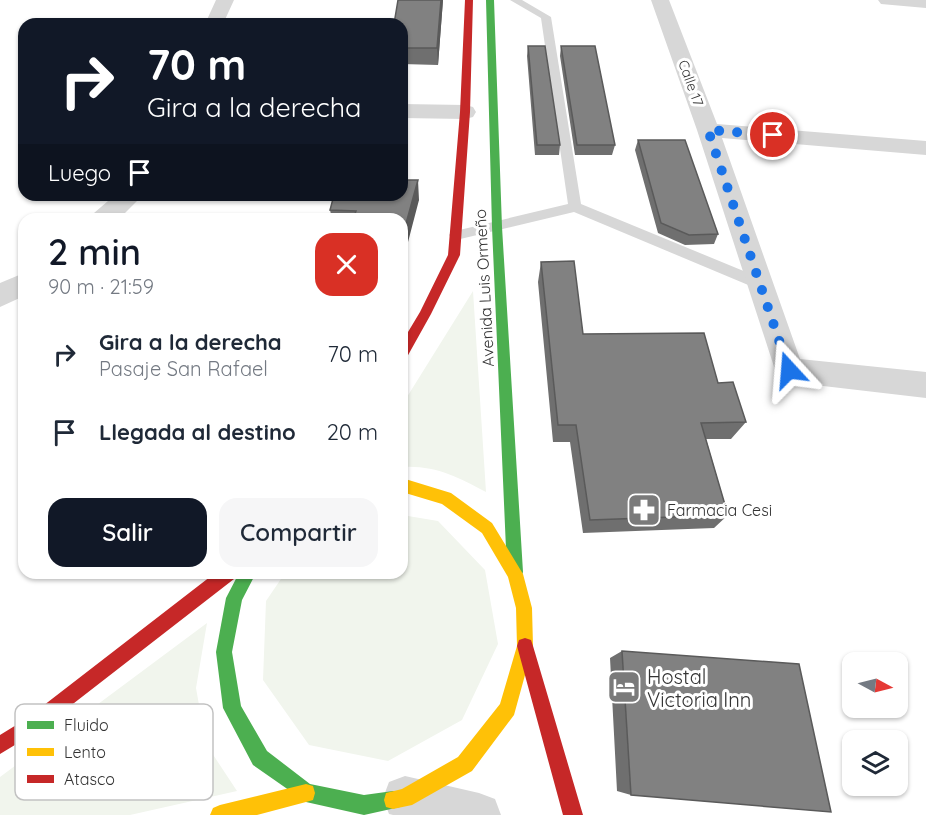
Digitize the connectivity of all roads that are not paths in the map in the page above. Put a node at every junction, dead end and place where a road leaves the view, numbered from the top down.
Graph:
1 (225, 0) edge
2 (469, 0) edge
3 (490, 0) edge
4 (515, 0) edge
5 (660, 0) edge
6 (887, 0) edge
7 (926, 3) edge
8 (217, 18) edge
9 (408, 111) edge
10 (465, 112) junction
11 (708, 130) junction
12 (926, 148) edge
13 (124, 201) edge
14 (575, 207) junction
15 (110, 213) edge
16 (497, 227) junction
17 (456, 235) junction
18 (758, 283) junction
19 (18, 286) edge
20 (0, 296) edge
21 (408, 343) edge
22 (926, 385) edge
23 (408, 487) edge
24 (515, 574) junction
25 (220, 579) edge
26 (245, 579) edge
27 (525, 646) junction
28 (59, 704) edge
29 (15, 736) edge
30 (0, 745) edge
31 (306, 793) junction
32 (379, 806) edge
33 (220, 815) edge
34 (479, 815) edge
35 (573, 815) edge

1 - 8 street
2 - 10 main road, Avenida Luis Ormeño
3 - 16 main road, Avenida Luis Ormeño
4 - 14 lane
5 - 11 street, Calle 17
6 - 7 street
9 - 10 street
10 - 17 main road, Avenida Luis Ormeño
11 - 12 street
11 - 18 street, Calle 17
13 - 15 street
14 - 16 lane
14 - 18 lane
16 - 17 lane
16 - 24 main road, Avenida Luis Ormeño
17 - 21 main road, Avenida Luis Ormeño
18 - 22 street, Calle 17
19 - 20 street
23 - 24 main road
24 - 27 main road
25 - 28 main road
26 - 31 main road
27 - 32 main road
27 - 35 main road
29 - 30 main road
31 - 32 main road
31 - 33 main road
32 - 34 street

